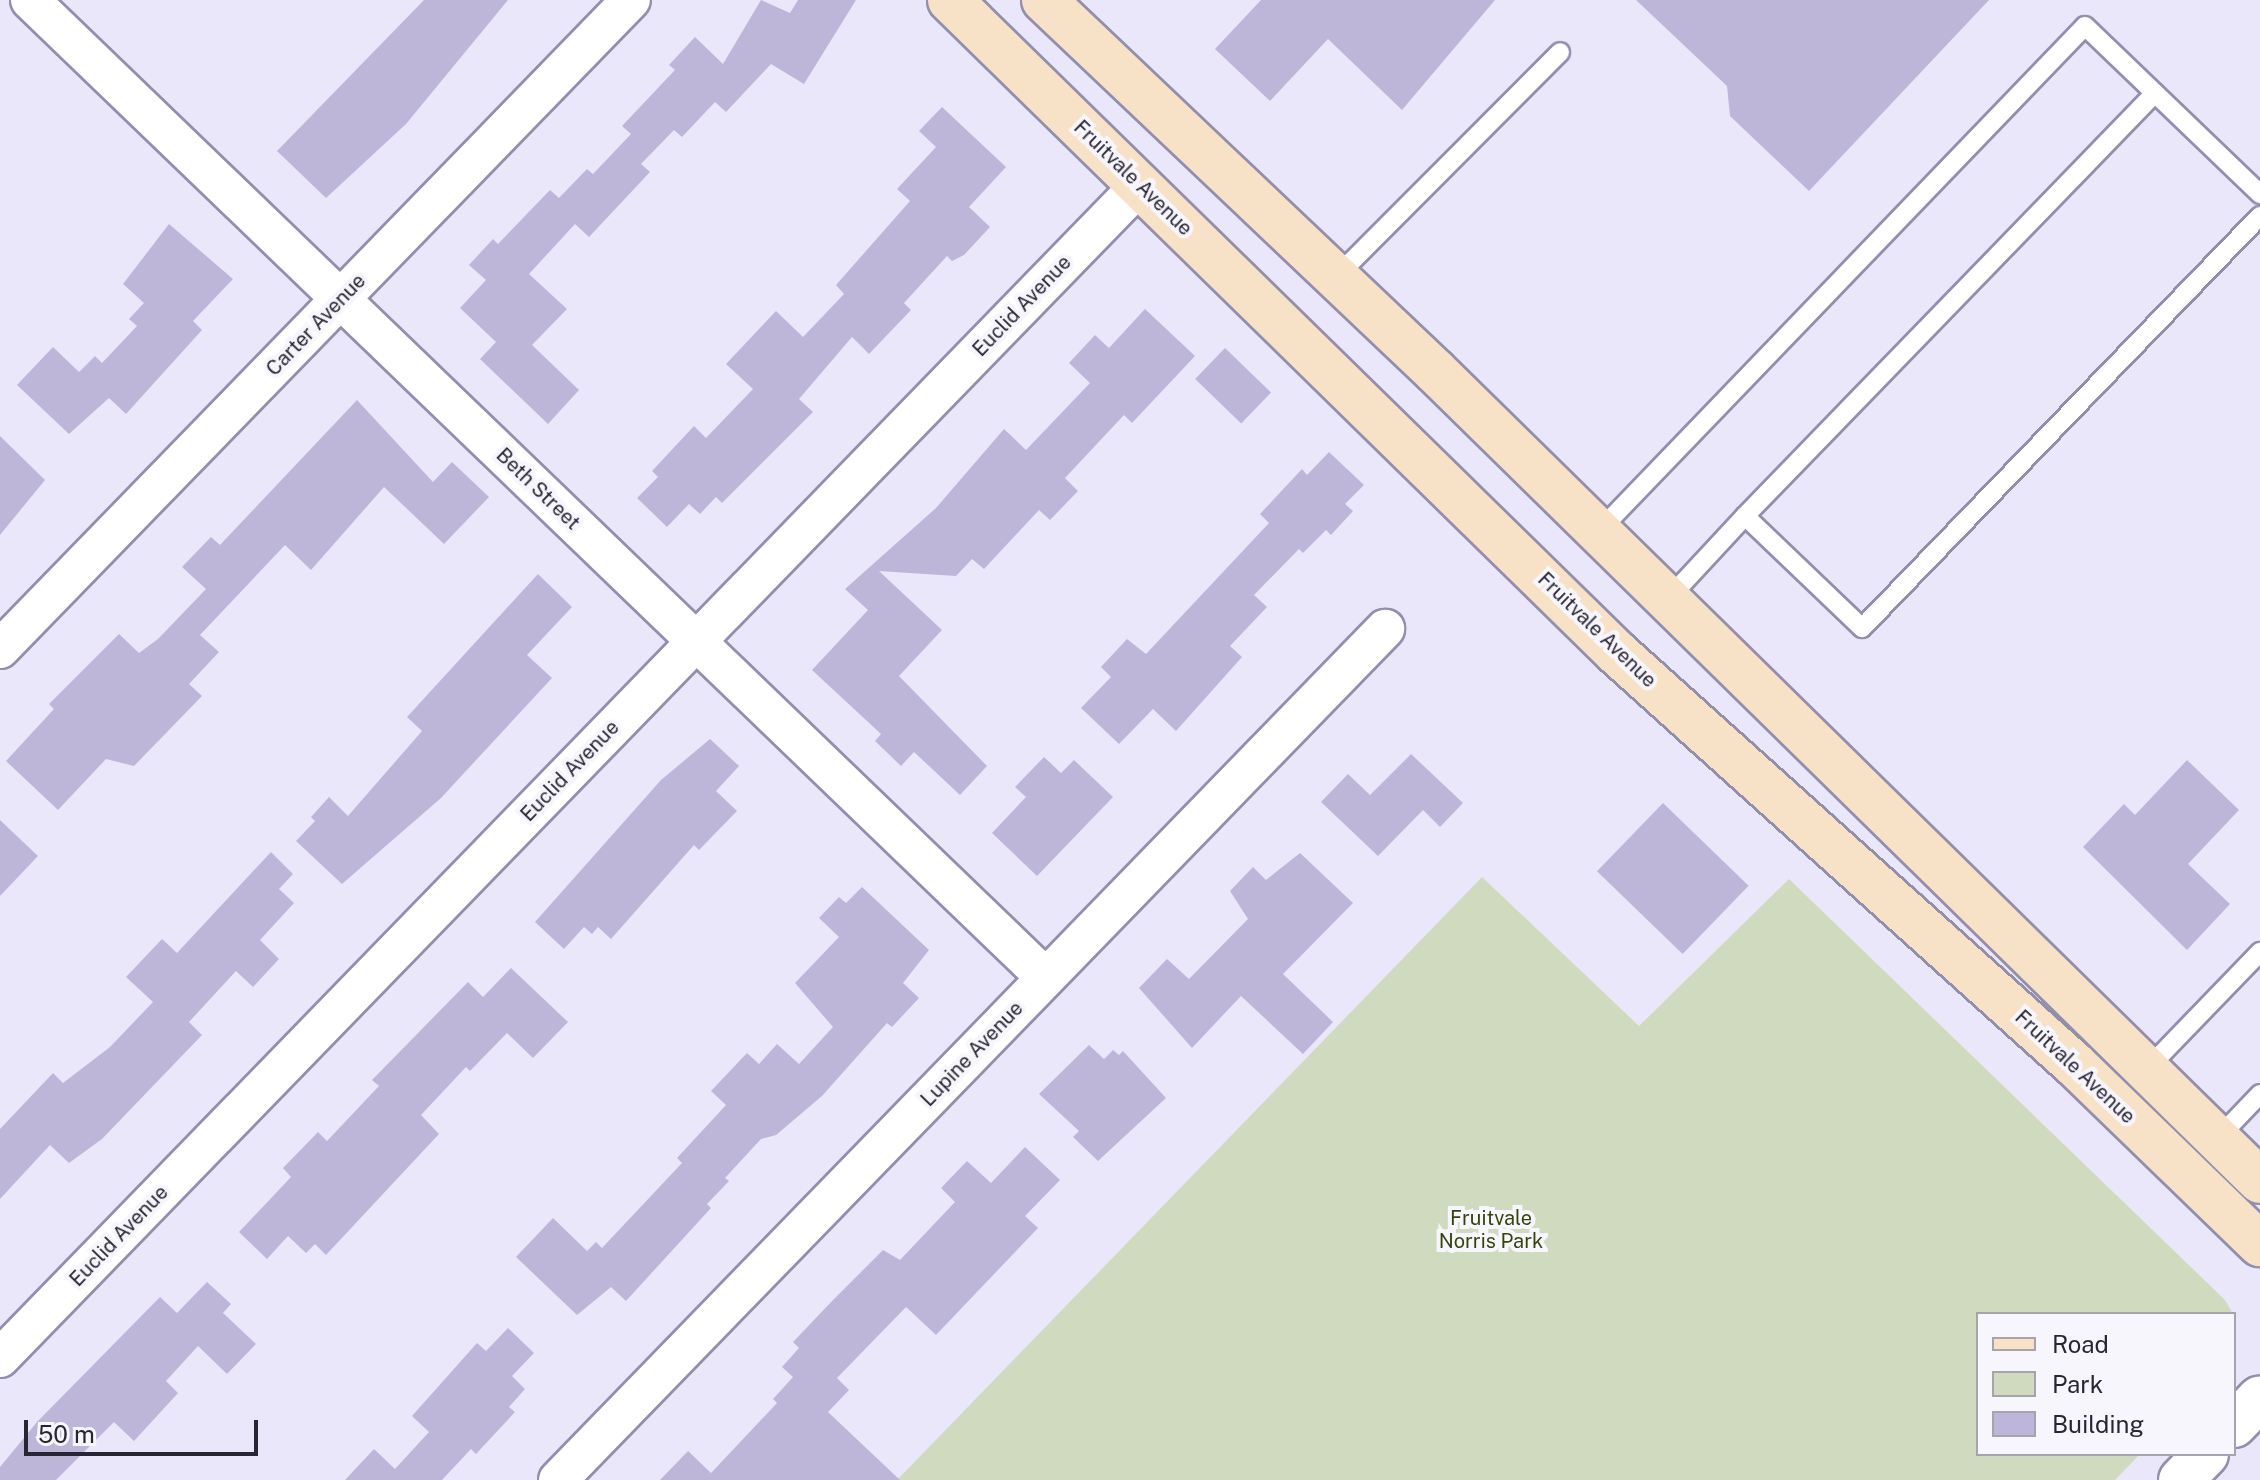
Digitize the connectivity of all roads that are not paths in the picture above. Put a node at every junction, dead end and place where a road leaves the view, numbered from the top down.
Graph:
1 (30, 0) edge
2 (631, 0) edge
3 (1044, 0) edge
4 (964, 5) edge
5 (1560, 52) dead end
6 (2155, 93) junction
7 (1140, 185) junction
8 (2260, 194) edge
9 (2260, 216) edge
10 (1337, 276) junction
11 (341, 299) junction
12 (1745, 516) junction
13 (1598, 532) junction
14 (1667, 600) junction
15 (1385, 629) dead end
16 (696, 641) junction
17 (0, 649) edge
18 (1787, 716) junction
19 (1742, 765) junction
20 (2260, 952) edge
21 (1046, 978) junction
22 (2147, 1069) junction
23 (2260, 1094) edge
24 (2218, 1138) junction
25 (2260, 1181) edge
26 (2260, 1244) edge
27 (0, 1358) edge
28 (2260, 1398) edge
29 (2236, 1423) edge
30 (2204, 1456) edge
31 (558, 1480) edge
32 (2181, 1480) edge

1 - 11 street, Beth Street
2 - 11 street, Carter Avenue
3 - 10 main road
4 - 7 main road, Fruitvale Avenue
5 - 10 lane
6 - 8 lane
6 - 12 lane
6 - 13 lane
7 - 16 street, Euclid Avenue
7 - 19 main road, Fruitvale Avenue
9 - 12 lane
10 - 13 main road
11 - 16 street, Beth Street
11 - 17 street, Carter Avenue
12 - 14 lane
13 - 14 main road
14 - 18 main road
15 - 21 street, Lupine Avenue
16 - 21 street, Beth Street
16 - 27 street, Euclid Avenue
18 - 19 main road
18 - 22 main road
19 - 26 main road, Fruitvale Avenue
20 - 22 lane
21 - 31 street, Lupine Avenue
22 - 24 main road
23 - 24 lane
24 - 25 main road
28 - 29 street
30 - 32 street

